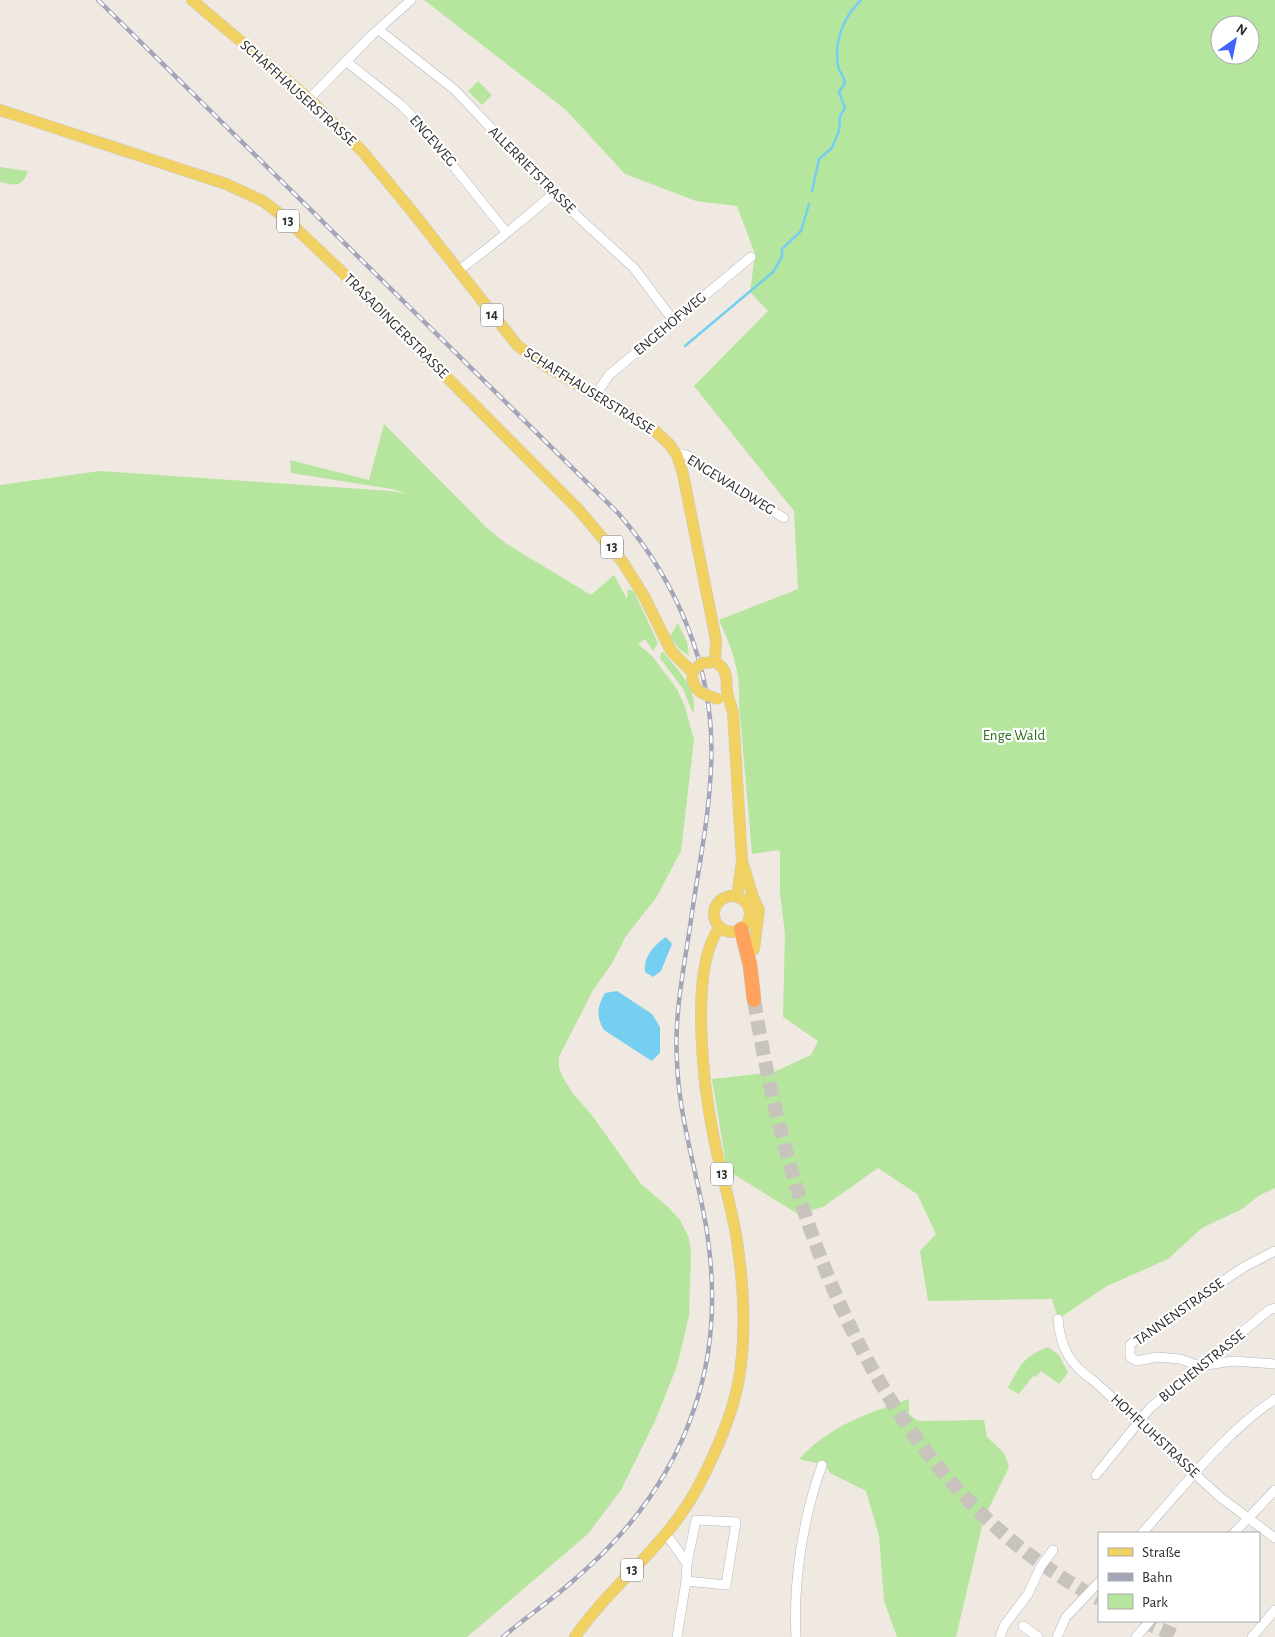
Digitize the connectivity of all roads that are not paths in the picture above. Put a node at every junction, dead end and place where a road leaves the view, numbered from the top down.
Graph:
1 (192, 0) edge
2 (411, 0) edge
3 (379, 30) junction
4 (347, 62) junction
5 (309, 99) junction
6 (0, 110) edge
7 (553, 194) junction
8 (506, 232) junction
9 (751, 257) dead end
10 (458, 271) junction
11 (673, 320) junction
12 (595, 396) junction
13 (676, 455) junction
14 (784, 518) dead end
15 (718, 664) junction
16 (693, 673) junction
17 (734, 739) junction
18 (742, 861) junction
19 (737, 896) junction
20 (720, 927) junction
21 (741, 929) junction
22 (754, 949) joint
23 (750, 965) junction
24 (754, 1000) tunnel mouth
25 (1275, 1251) edge
26 (1275, 1308) edge
27 (1058, 1319) dead end
28 (1275, 1364) edge
29 (1200, 1366) junction
30 (1275, 1399) edge
31 (1139, 1421) junction
32 (822, 1466) dead end
33 (1195, 1474) junction
34 (1096, 1476) dead end
35 (1275, 1490) edge
36 (1250, 1519) junction
37 (1143, 1532) edge
38 (1235, 1532) edge
39 (666, 1534) junction
40 (1275, 1538) edge
41 (1053, 1550) dead end
42 (687, 1563) junction
43 (686, 1581) junction
44 (1098, 1583) edge
45 (1275, 1610) edge
46 (1149, 1622) edge
47 (1023, 1626) dead end
48 (575, 1637) edge
49 (677, 1637) edge
50 (796, 1637) edge
51 (1000, 1637) edge
52 (1038, 1637) edge
53 (1057, 1637) edge
54 (1136, 1637) edge
55 (1252, 1637) edge

1 - 5 main road, SCHAFFHAUSERSTRASSE / 14
2 - 3 street
3 - 4 street
3 - 7 street, ALLERRIETSTRASSE
4 - 5 street
4 - 8 street, ENGEWEG
5 - 10 main road, SCHAFFHAUSERSTRASSE / 14
6 - 16 main road, TRASADINGERSTRASSE / 13
7 - 8 street
7 - 11 street, ALLERRIETSTRASSE
8 - 10 street
9 - 11 street, ENGEHOFWEG
10 - 12 main road, SCHAFFHAUSERSTRASSE / 14
11 - 12 street, ENGEHOFWEG
12 - 13 main road, SCHAFFHAUSERSTRASSE / 14
13 - 14 street, ENGEWALDWEG
13 - 15 main road, SCHAFFHAUSERSTRASSE / 14
15 - 16 main road, bridge
15 - 17 main road, 13
16 - 17 main road, 13, bridge
17 - 18 main road, 13
18 - 19 main road, 13
18 - 22 main road
19 - 20 main road
19 - 21 main road
20 - 21 main road
20 - 39 main road, 13
21 - 23 highway
22 - 23 highway
23 - 24 highway
25 - 29 street, TANNENSTRASSE
26 - 29 street, BUCHENSTRASSE
27 - 31 street, HOHFLUHSTRASSE
28 - 29 street
29 - 31 street, BUCHENSTRASSE
30 - 33 street
31 - 33 street, HOHFLUHSTRASSE
31 - 34 street, BUCHENSTRASSE
32 - 50 street
33 - 36 street, HOHFLUHSTRASSE
33 - 37 street
35 - 36 street
36 - 38 street
36 - 40 street, HOHFLUHSTRASSE
39 - 42 street
39 - 48 main road, 13
41 - 51 street
42 - 43 street
42 - 43 street
43 - 49 street
44 - 53 street
45 - 55 street
46 - 54 street
47 - 52 street

